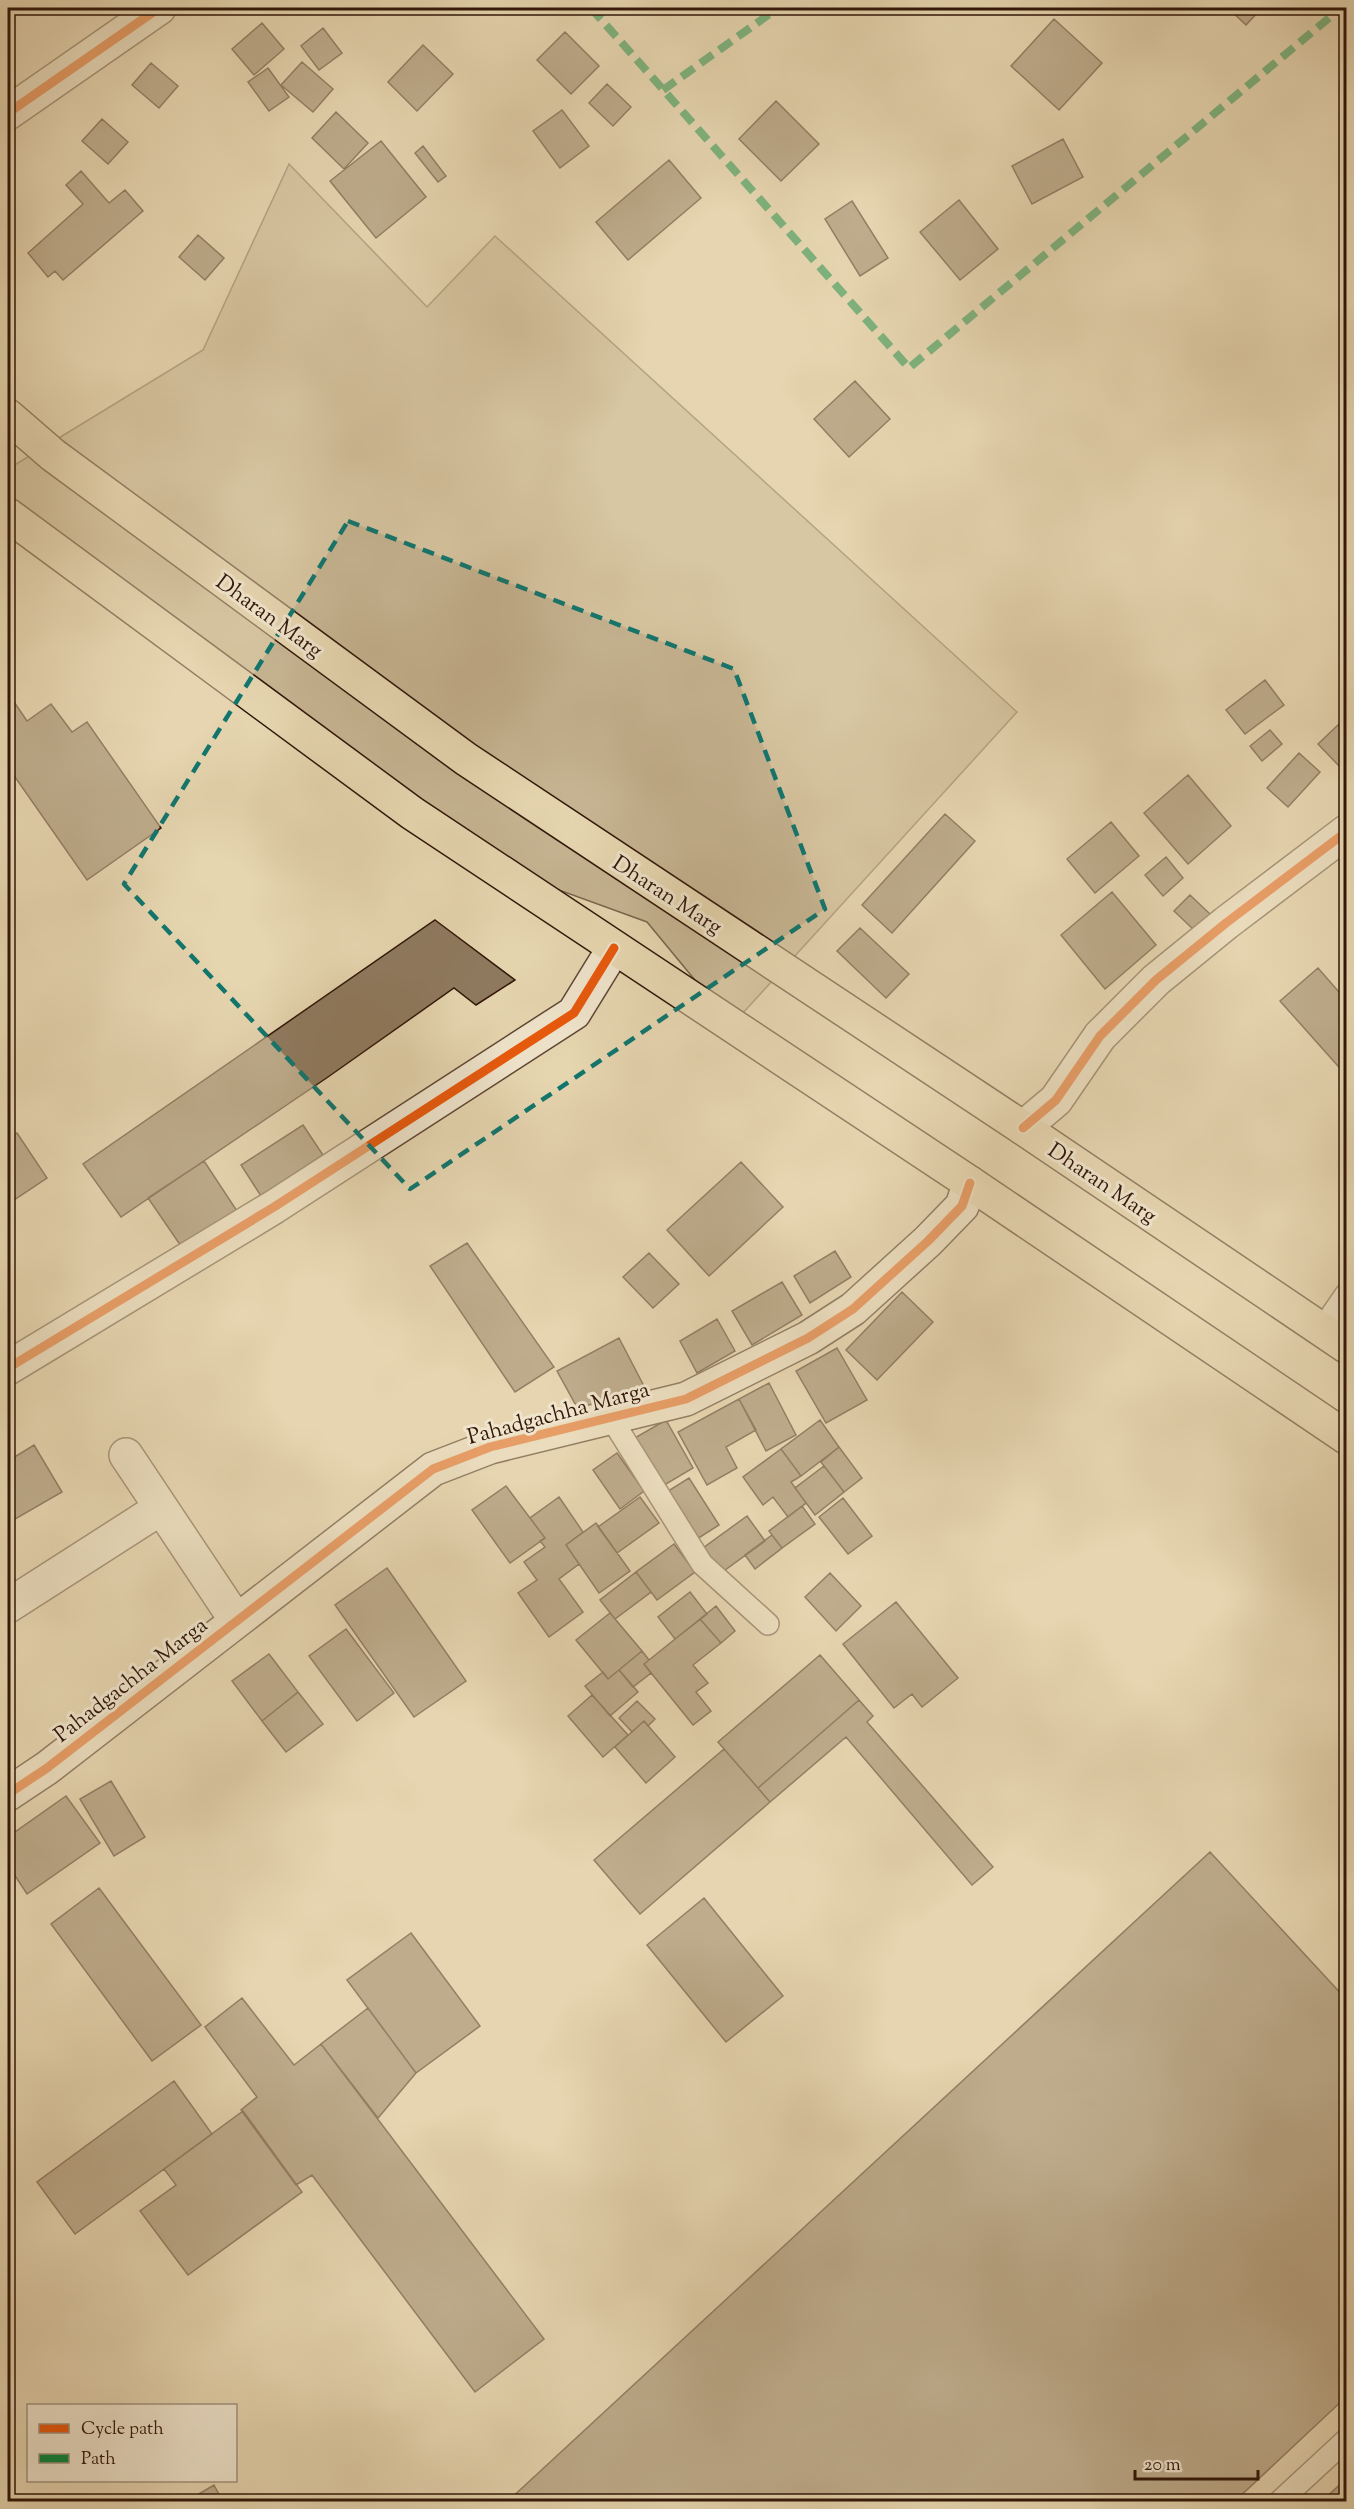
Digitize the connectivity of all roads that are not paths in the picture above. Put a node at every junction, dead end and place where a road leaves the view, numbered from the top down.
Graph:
1 (159, 8) edge
2 (8, 113) edge
3 (8, 416) edge
4 (8, 515) edge
5 (1347, 832) edge
6 (614, 948) junction
7 (1023, 1128) junction
8 (970, 1183) junction
9 (1347, 1294) edge
10 (1334, 1338) edge
11 (8, 1368) edge
12 (611, 1418) junction
13 (1347, 1437) edge
14 (126, 1455) dead end
15 (161, 1508) junction
16 (8, 1606) edge
17 (236, 1620) junction
18 (768, 1624) dead end
19 (8, 1794) edge
20 (1347, 2440) edge
21 (1279, 2502) edge

1 - 2 street
3 - 7 main road, Dharan Marg
4 - 6 main road
5 - 7 street
6 - 8 main road
6 - 11 street
7 - 10 main road, Dharan Marg
8 - 12 street, Pahadgachha Marga
8 - 13 main road
9 - 10 lane
12 - 17 street, Pahadgachha Marga
12 - 18 lane
14 - 15 street
15 - 16 street
15 - 17 street
17 - 19 street, Pahadgachha Marga
20 - 21 lane

